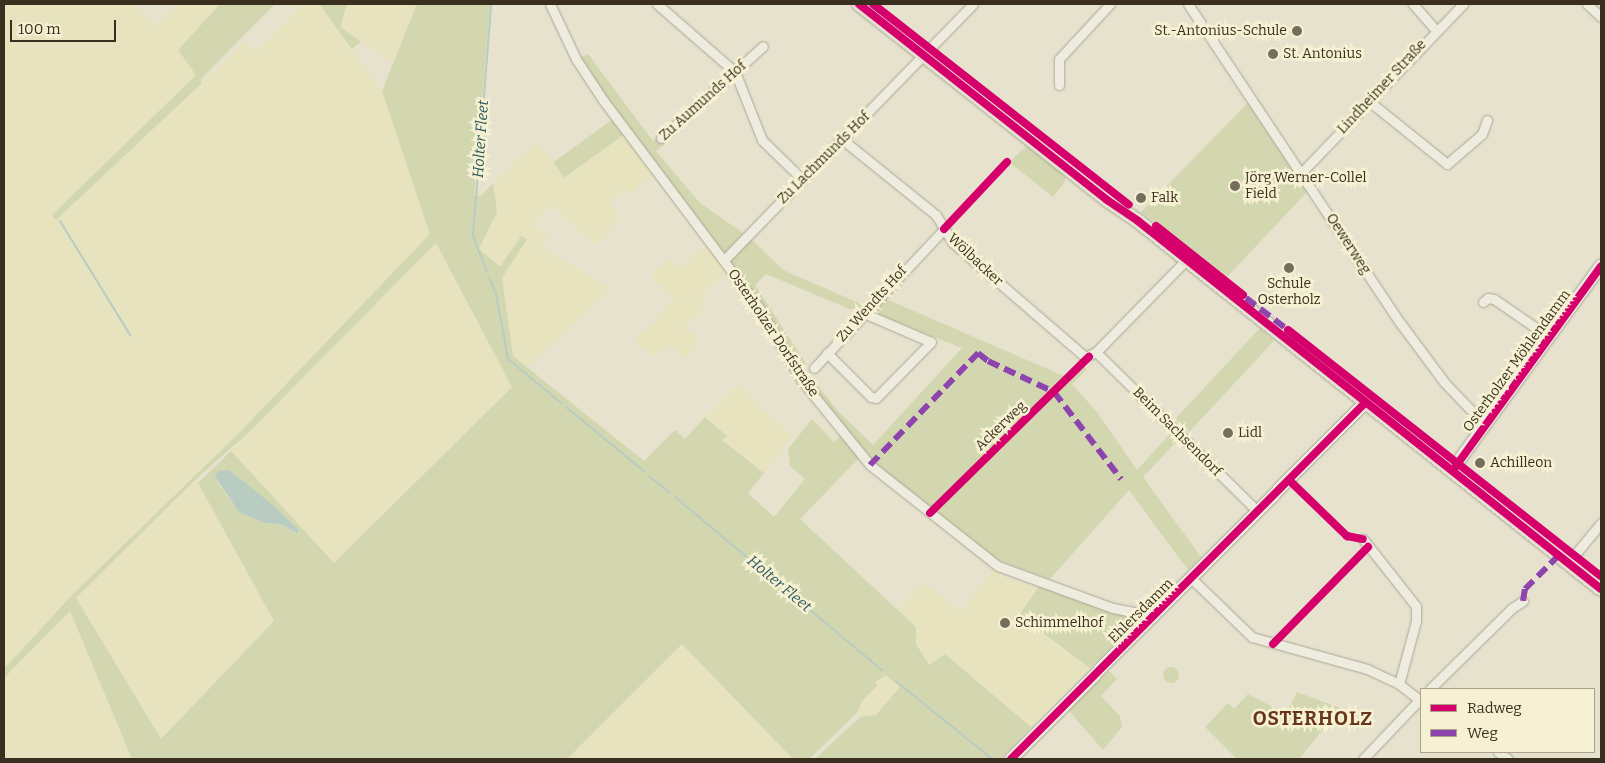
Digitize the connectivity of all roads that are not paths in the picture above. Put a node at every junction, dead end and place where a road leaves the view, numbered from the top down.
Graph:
1 (551, 4) edge
2 (657, 4) edge
3 (858, 4) edge
4 (973, 4) edge
5 (1110, 4) edge
6 (1188, 4) edge
7 (1413, 4) edge
8 (1462, 4) edge
9 (1587, 4) edge
10 (1601, 17) edge
11 (1436, 30) junction
12 (763, 46) dead end
13 (924, 56) junction
14 (735, 72) junction
15 (1059, 85) dead end
16 (1370, 102) junction
17 (1487, 120) dead end
18 (661, 138) dead end
19 (843, 140) junction
20 (1302, 172) junction
21 (802, 179) junction
22 (944, 229) junction
23 (724, 260) junction
24 (1185, 261) junction
25 (1601, 266) edge
26 (1483, 302) dead end
27 (864, 312) junction
28 (1548, 337) junction
29 (827, 353) junction
30 (1093, 354) junction
31 (814, 368) dead end
32 (1365, 403) junction
33 (1485, 425) junction
34 (1452, 470) junction
35 (1257, 511) junction
36 (1601, 523) edge
37 (1363, 539) dead end
38 (1568, 563) junction
39 (1192, 579) junction
40 (1601, 589) edge
41 (1524, 602) dead end
42 (1153, 616) junction
43 (1399, 684) junction
44 (1431, 688) edge
45 (1420, 699) edge
46 (1420, 701) edge
47 (1011, 759) edge
48 (1363, 759) edge

1 - 23 street, Osterholzer Dorfstraße
2 - 14 street
3 - 13 main road
4 - 13 street, Zu Lachmunds Hof
5 - 15 street
6 - 20 street, Oewerweg
7 - 11 street
8 - 11 street, Lindheimer Straße
9 - 10 street
11 - 16 street, Lindheimer Straße
12 - 14 street, Zu Aumunds Hof
13 - 19 street, Zu Lachmunds Hof
13 - 24 main road
14 - 18 street, Zu Aumunds Hof
14 - 21 street
16 - 17 street
16 - 20 street, Lindheimer Straße
19 - 21 street, Zu Lachmunds Hof
19 - 22 street, Wölbacker
20 - 33 street, Oewerweg
21 - 23 street, Zu Lachmunds Hof
22 - 27 street, Zu Wendts Hof
22 - 30 street, Wölbacker
23 - 42 street, Osterholzer Dorfstraße
24 - 30 street
24 - 32 main road
25 - 28 street, Osterholzer Möhlendamm
26 - 28 street
27 - 29 street, Zu Wendts Hof
27 - 29 street
28 - 33 street, Osterholzer Möhlendamm
29 - 31 street, Zu Wendts Hof
30 - 35 street, Beim Sachsendorf
32 - 34 main road
32 - 35 street, Ehlersdamm
33 - 34 street, Osterholzer Möhlendamm
34 - 38 main road
35 - 39 street, Ehlersdamm
36 - 38 street
37 - 43 street
38 - 40 main road
39 - 42 street, Ehlersdamm
39 - 43 street
41 - 44 street
42 - 47 street, Ehlersdamm
43 - 45 street
46 - 48 street

